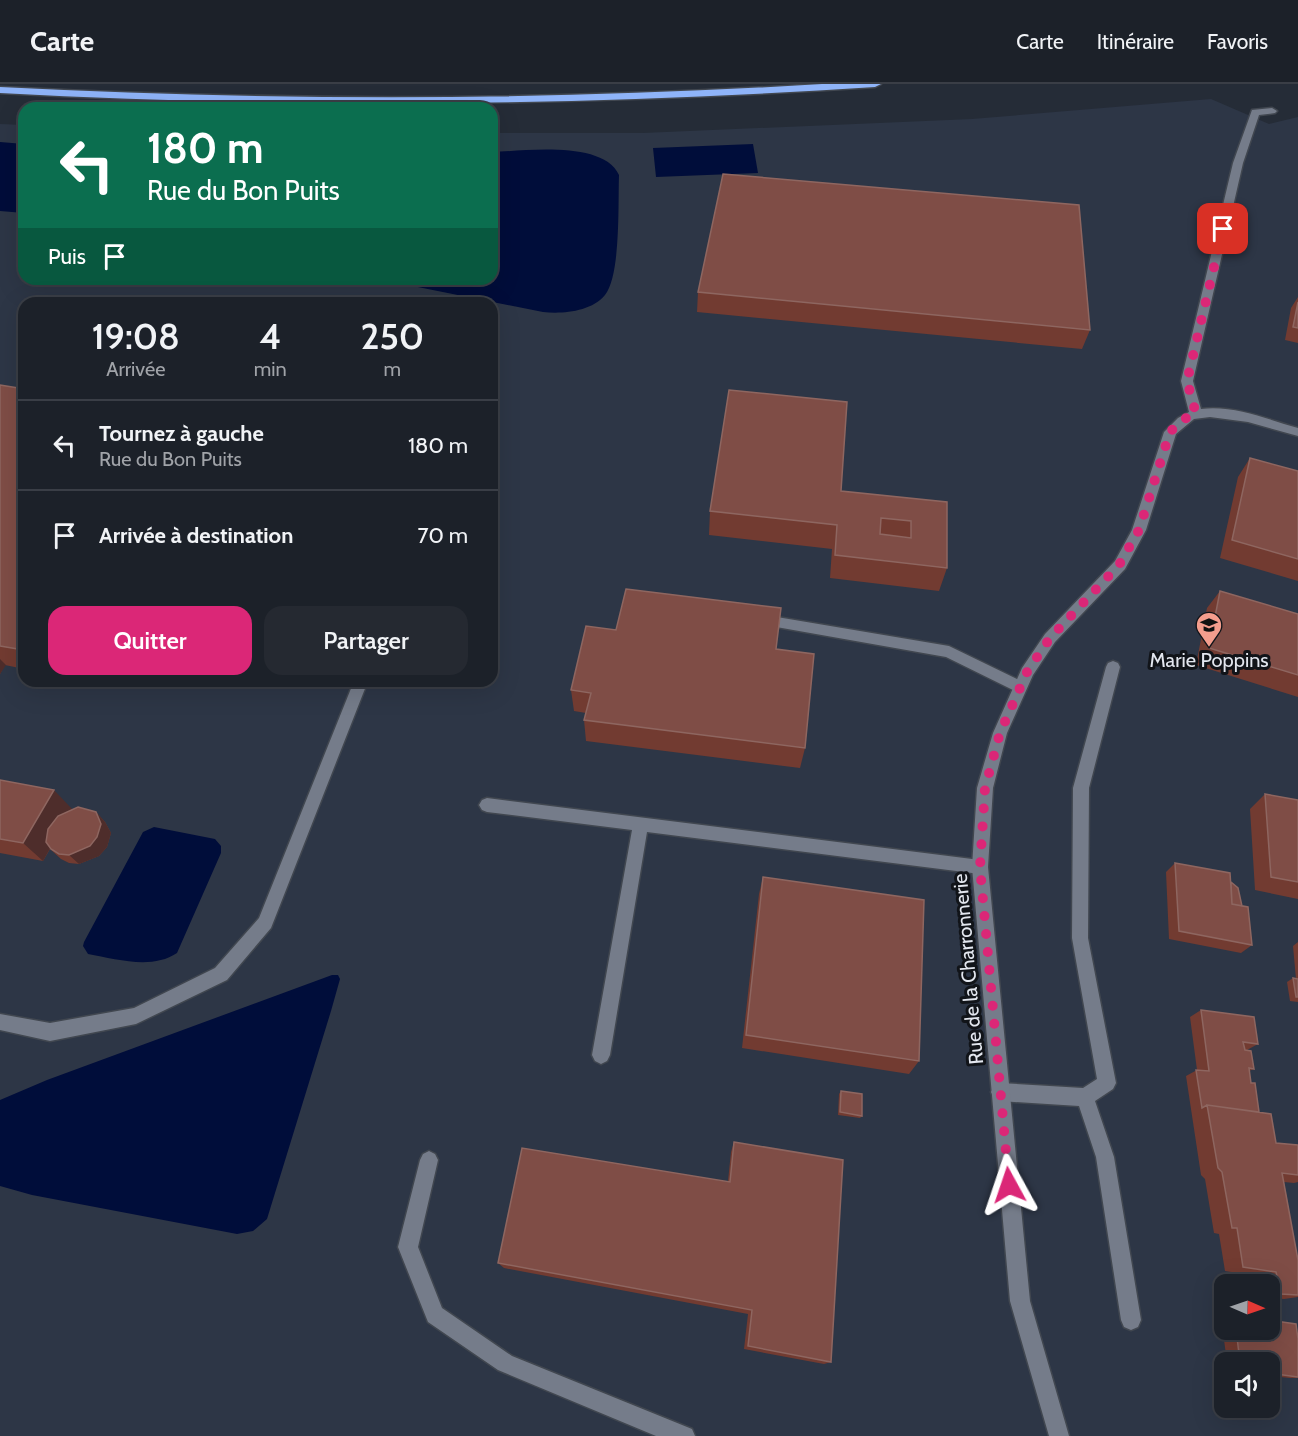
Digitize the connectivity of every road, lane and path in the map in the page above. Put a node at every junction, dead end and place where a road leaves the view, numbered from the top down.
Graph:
1 (875, 84) edge
2 (0, 90) edge
3 (1272, 111) dead end
4 (1196, 414) junction
5 (1298, 432) edge
6 (765, 620) edge
7 (1113, 667) dead end
8 (359, 687) edge
9 (1020, 687) junction
10 (487, 805) dead end
11 (641, 824) junction
12 (980, 867) junction
13 (0, 1023) edge
14 (601, 1055) dead end
15 (1000, 1092) junction
16 (1084, 1097) junction
17 (429, 1160) dead end
18 (1131, 1320) dead end
19 (685, 1436) edge
20 (1059, 1436) edge

1 - 2 highway
3 - 4 street
4 - 5 street
4 - 9 street, Rue de la Charronnerie
6 - 9 street
7 - 16 street
8 - 13 street
9 - 12 street, Rue de la Charronnerie
10 - 11 street
11 - 12 street
11 - 14 street
12 - 15 street, Rue de la Charronnerie
15 - 16 street
15 - 20 street, Rue de la Charronnerie
16 - 18 street
17 - 19 street

